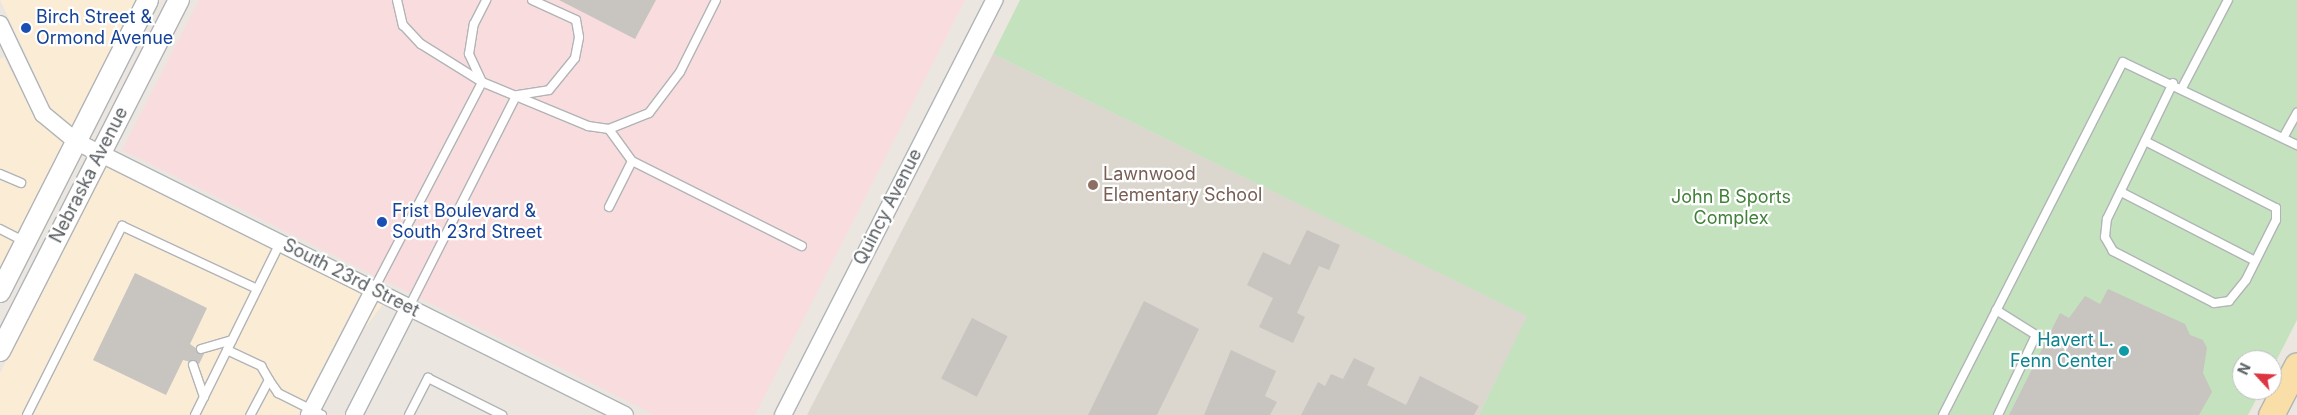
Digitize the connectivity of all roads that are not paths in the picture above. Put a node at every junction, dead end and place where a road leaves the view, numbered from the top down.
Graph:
1 (148, 0) edge
2 (178, 0) edge
3 (397, 0) edge
4 (486, 0) edge
5 (532, 0) edge
6 (716, 0) edge
7 (994, 0) edge
8 (2228, 0) edge
9 (0, 24) edge
10 (4, 47) edge
11 (482, 82) junction
12 (2173, 83) junction
13 (2182, 88) junction
14 (516, 96) junction
15 (2297, 113) edge
16 (610, 129) junction
17 (2283, 138) junction
18 (2145, 141) junction
19 (77, 142) junction
20 (2297, 145) edge
21 (99, 154) junction
22 (632, 161) junction
23 (0, 174) edge
24 (21, 183) dead end
25 (2120, 192) junction
26 (609, 207) dead end
27 (0, 229) edge
28 (26, 242) junction
29 (280, 243) junction
30 (802, 246) dead end
31 (2255, 261) junction
32 (257, 289) junction
33 (374, 289) junction
34 (0, 292) edge
35 (409, 307) junction
36 (1996, 310) junction
37 (232, 340) junction
38 (201, 349) dead end
39 (227, 350) junction
40 (0, 351) edge
41 (193, 365) dead end
42 (2297, 365) edge
43 (269, 380) junction
44 (204, 397) junction
45 (314, 413) edge
46 (27, 415) edge
47 (195, 415) edge
48 (250, 415) edge
49 (354, 415) edge
50 (409, 415) edge
51 (502, 415) edge
52 (625, 415) edge
53 (783, 415) edge
54 (1943, 415) edge
55 (1998, 415) edge
56 (2271, 415) edge

1 - 19 street, Nebraska Avenue
2 - 21 street, Nebraska Avenue
3 - 11 lane
4 - 11 lane
5 - 14 lane
6 - 16 lane
7 - 53 street, Quincy Avenue
8 - 13 lane
9 - 10 street, South 23rd Street
10 - 19 street, South 23rd Street
11 - 14 lane
11 - 33 lane
12 - 13 lane
12 - 18 lane
12 - 36 lane
13 - 17 lane
14 - 16 lane
14 - 35 lane
15 - 17 lane
16 - 22 lane
17 - 20 lane
18 - 25 lane
18 - 31 lane
19 - 21 street, South 23rd Street
19 - 28 street, Nebraska Avenue
21 - 29 street, South 23rd Street
21 - 40 street, Nebraska Avenue
22 - 26 lane
22 - 30 lane
23 - 24 lane
25 - 31 lane
25 - 31 lane
27 - 28 lane
28 - 34 street, Nebraska Avenue
29 - 32 lane
29 - 33 street, South 23rd Street
32 - 37 lane
32 - 46 lane
33 - 35 street, South 23rd Street
33 - 45 street
35 - 49 street
35 - 52 street, South 23rd Street
36 - 54 lane
36 - 55 lane
37 - 38 lane
37 - 39 lane
39 - 43 lane
39 - 44 lane
41 - 44 lane
42 - 56 main road
43 - 45 lane
43 - 48 lane
44 - 47 lane
50 - 51 lane

